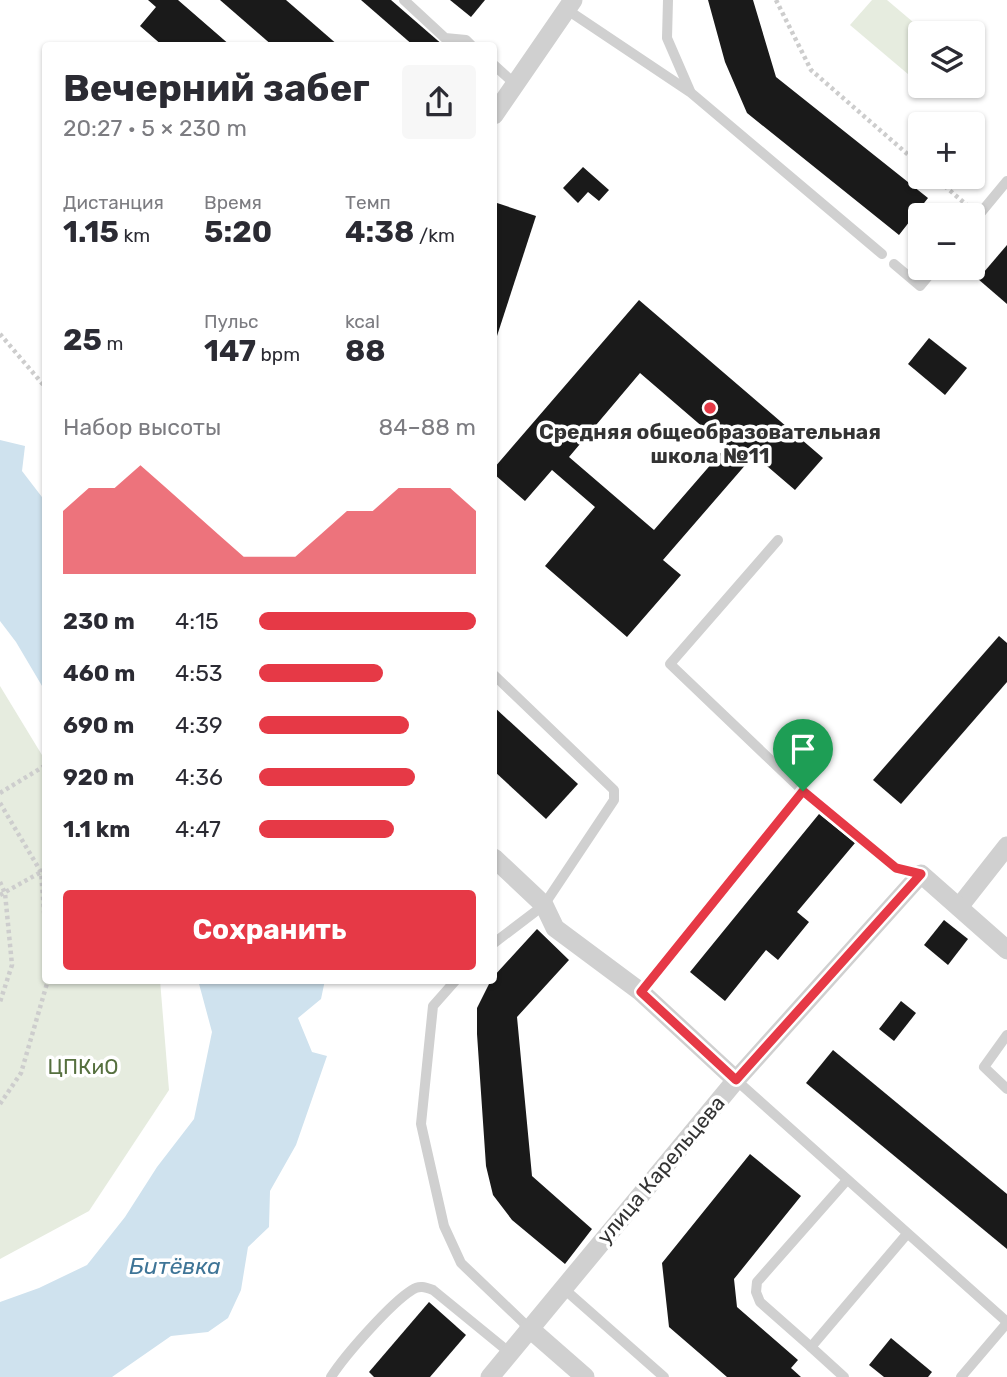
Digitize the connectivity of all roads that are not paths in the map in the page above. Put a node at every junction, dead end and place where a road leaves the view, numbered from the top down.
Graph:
1 (404, 0) edge
2 (668, 0) edge
3 (569, 5) edge
4 (468, 42) edge
5 (497, 68) edge
6 (514, 84) junction
7 (690, 92) junction
8 (497, 110) edge
9 (1007, 181) edge
10 (985, 207) edge
11 (882, 254) dead end
12 (894, 264) dead end
13 (908, 276) edge
14 (778, 540) dead end
15 (497, 678) edge
16 (803, 791) junction
17 (1007, 846) edge
18 (497, 861) edge
19 (921, 874) junction
20 (544, 905) junction
21 (959, 907) junction
22 (497, 941) edge
23 (1007, 950) edge
24 (452, 984) edge
25 (641, 992) junction
26 (1007, 1035) edge
27 (736, 1080) junction
28 (1007, 1089) edge
29 (846, 1180) junction
30 (907, 1234) junction
31 (563, 1288) junction
32 (1007, 1323) edge
33 (529, 1328) junction
34 (811, 1347) junction
35 (511, 1353) junction
36 (331, 1377) edge
37 (490, 1377) edge
38 (585, 1377) edge
39 (664, 1377) edge
40 (844, 1377) edge
41 (961, 1377) edge

1 - 4 lane
2 - 7 lane
3 - 6 street
3 - 7 lane
5 - 6 lane
6 - 8 street
7 - 11 lane
9 - 10 lane
12 - 13 lane
14 - 16 lane
15 - 20 lane
16 - 19 lane
16 - 25 lane
17 - 21 street
18 - 20 street
19 - 21 street
19 - 27 street, улица Карельцева
20 - 22 lane
20 - 25 street
21 - 23 street
24 - 33 lane
25 - 27 street
26 - 28 lane
27 - 29 lane
27 - 31 street, улица Карельцева
29 - 30 lane
29 - 34 lane
30 - 32 lane
30 - 34 lane
31 - 33 street, улица Карельцева
31 - 39 lane
32 - 41 lane
33 - 35 street, улица Карельцева
33 - 38 street
34 - 40 lane
35 - 36 lane
35 - 37 street, улица Карельцева

